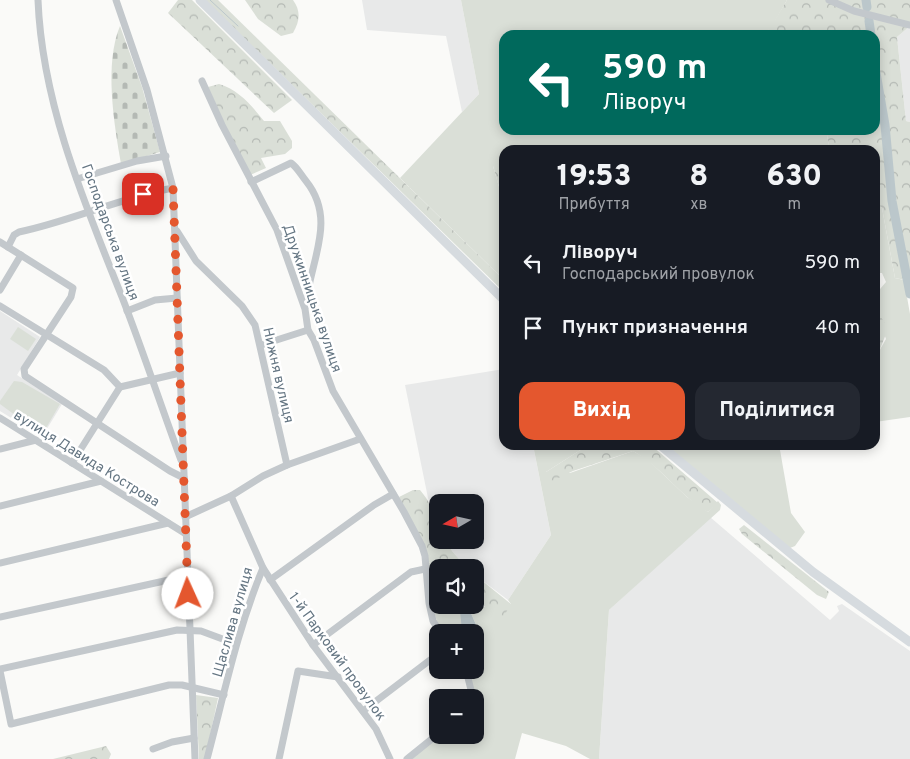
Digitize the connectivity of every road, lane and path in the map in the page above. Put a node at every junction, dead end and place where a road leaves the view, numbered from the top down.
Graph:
1 (38, 0) edge
2 (116, 0) edge
3 (200, 0) edge
4 (829, 0) edge
5 (910, 24) edge
6 (202, 81) dead end
7 (166, 156) junction
8 (77, 179) junction
9 (251, 182) junction
10 (173, 188) junction
11 (89, 212) junction
12 (176, 229) junction
13 (0, 242) edge
14 (8, 247) junction
15 (21, 255) junction
16 (0, 290) edge
17 (499, 295) edge
18 (177, 298) junction
19 (0, 306) edge
20 (305, 309) junction
21 (127, 311) junction
22 (308, 330) junction
23 (46, 334) junction
24 (262, 345) junction
25 (180, 373) junction
26 (152, 380) junction
27 (120, 386) junction
28 (0, 418) edge
29 (97, 422) junction
30 (360, 439) junction
31 (36, 440) junction
32 (0, 449) edge
33 (666, 450) edge
34 (72, 463) junction
35 (287, 465) junction
36 (184, 468) junction
37 (184, 478) junction
38 (101, 481) junction
39 (392, 494) junction
40 (231, 496) junction
41 (0, 506) edge
42 (185, 517) junction
43 (168, 523) junction
44 (186, 534) junction
45 (0, 562) edge
46 (263, 568) junction
47 (425, 568) junction
48 (187, 576) junction
49 (270, 580) junction
50 (0, 617) edge
51 (435, 624) edge
52 (189, 630) junction
53 (910, 642) edge
54 (236, 644) junction
55 (313, 645) junction
56 (429, 661) edge
57 (0, 670) edge
58 (338, 677) junction
59 (192, 687) junction
60 (224, 695) junction
61 (363, 710) junction
62 (194, 738) junction
63 (429, 741) edge
64 (153, 749) dead end
65 (195, 759) edge
66 (207, 759) edge
67 (279, 759) edge
68 (390, 759) edge
69 (407, 759) edge

1 - 8 street, Господарська вулиця
2 - 7 street
3 - 17 main road
4 - 5 street
6 - 9 street, Дружинницька вулиця
7 - 8 street
7 - 10 street
8 - 11 street, Господарська вулиця
9 - 20 street, Дружинницька вулиця
9 - 20 street
10 - 11 street
10 - 12 street
11 - 14 street
11 - 21 street, Господарська вулиця
12 - 18 street
12 - 24 street, Нижня вулиця
13 - 14 street
14 - 15 street
15 - 16 street
15 - 23 street
18 - 21 street
18 - 25 street
19 - 23 street
20 - 22 street, Дружинницька вулиця
21 - 26 street, Господарська вулиця
22 - 24 street
22 - 30 street, Дружинницька вулиця
23 - 27 street
23 - 29 street
24 - 35 street, Нижня вулиця
25 - 26 street
25 - 36 street
26 - 27 street
26 - 36 street, Господарська вулиця
27 - 29 street
28 - 31 street, вулиця Давида Кострова
29 - 34 street
29 - 37 street
30 - 35 street
30 - 39 street, Дружинницька вулиця
31 - 32 street
31 - 34 street, вулиця Давида Кострова
33 - 53 main road
34 - 38 street, вулиця Давида Кострова
35 - 40 street
36 - 37 street
37 - 42 street
38 - 41 street
38 - 43 street, вулиця Давида Кострова
39 - 47 street, Дружинницька вулиця
39 - 49 street
40 - 42 street
40 - 46 street, Щаслива вулиця
42 - 44 street
43 - 44 street, вулиця Давида Кострова
43 - 45 street
44 - 48 street
46 - 49 street, 1-й Парковий провулок
46 - 54 street, Щаслива вулиця
47 - 51 street, Дружинницька вулиця
47 - 55 street
48 - 50 street
48 - 52 street
49 - 55 street, 1-й Парковий провулок
52 - 54 street
52 - 57 street
52 - 59 street
54 - 60 street, Щаслива вулиця
55 - 58 street, 1-й Парковий провулок
56 - 61 street
57 - 59 street
58 - 61 street, 1-й Парковий провулок
58 - 67 street
59 - 60 street
59 - 62 street
60 - 66 street, Щаслива вулиця
61 - 68 street, 1-й Парковий провулок
62 - 64 street
62 - 65 street
63 - 69 street

